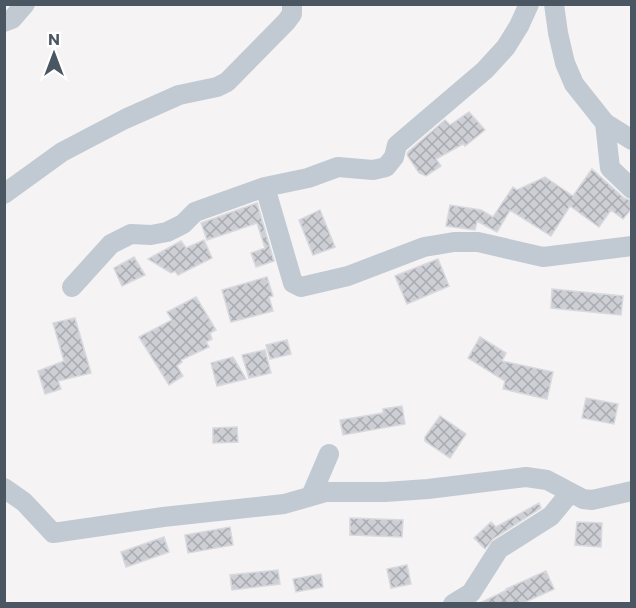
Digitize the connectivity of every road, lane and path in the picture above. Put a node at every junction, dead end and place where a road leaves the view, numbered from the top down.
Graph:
1 (25, 4) edge
2 (292, 4) edge
3 (529, 4) edge
4 (554, 4) edge
5 (4, 22) edge
6 (605, 123) junction
7 (632, 140) edge
8 (265, 187) junction
9 (632, 189) edge
10 (4, 195) edge
11 (632, 246) edge
12 (72, 287) dead end
13 (329, 454) dead end
14 (4, 488) edge
15 (567, 491) junction
16 (632, 491) edge
17 (311, 496) junction
18 (453, 603) edge

1 - 5 street
2 - 10 street
3 - 8 street
4 - 6 street
6 - 7 street
6 - 9 street
8 - 11 street
8 - 12 street
13 - 17 street
14 - 17 street
15 - 16 street
15 - 17 street
15 - 18 street

